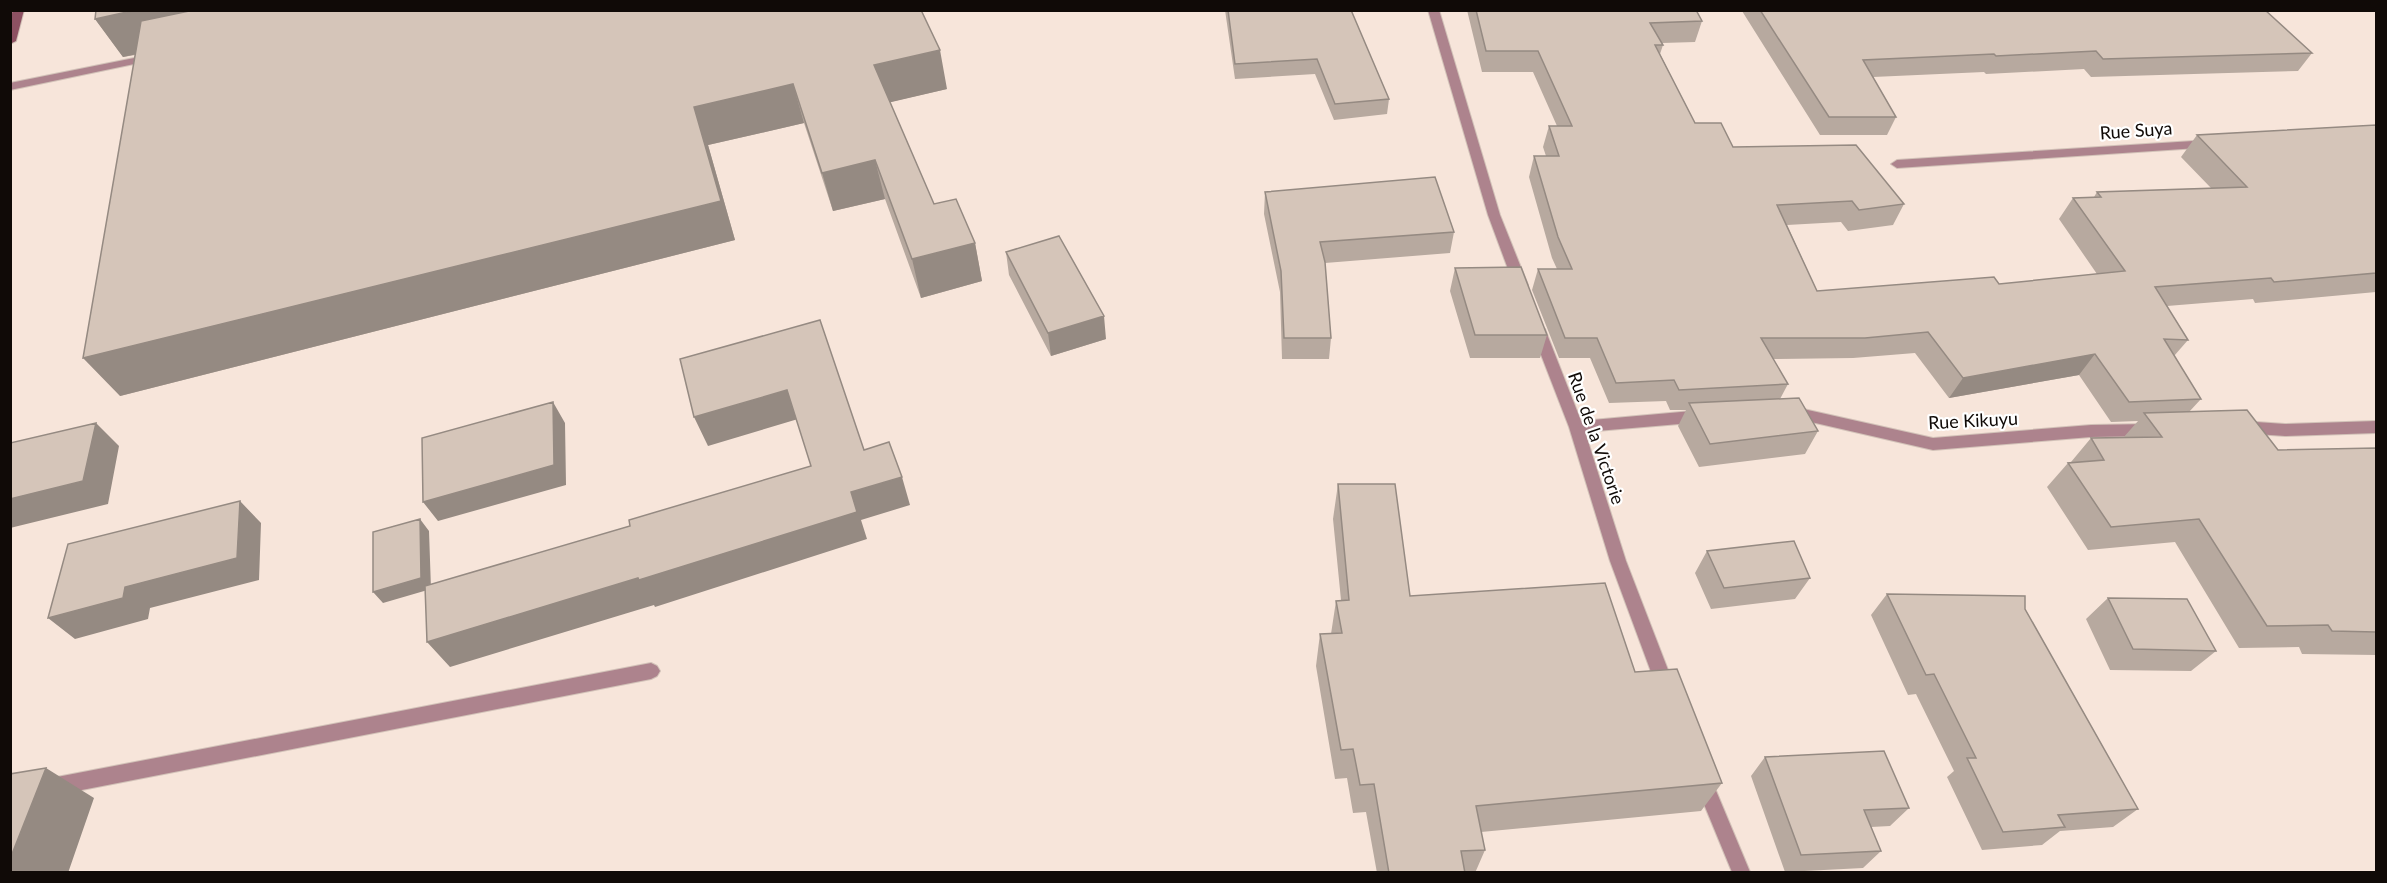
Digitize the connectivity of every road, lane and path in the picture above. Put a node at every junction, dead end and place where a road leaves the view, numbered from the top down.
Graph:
1 (19, 10) edge
2 (1432, 10) edge
3 (13, 25) edge
4 (10, 41) edge
5 (167, 54) edge
6 (10, 87) edge
7 (2222, 143) edge
8 (1897, 164) dead end
9 (1776, 412) edge
10 (1722, 414) edge
11 (2226, 426) edge
12 (1576, 427) junction
13 (2376, 427) edge
14 (2162, 429) edge
15 (651, 671) dead end
16 (1670, 701) edge
17 (1696, 764) edge
18 (10, 795) edge
19 (1741, 873) edge

1 - 3 main road
2 - 12 street, Rue de la Victorie
3 - 4 main road
5 - 6 street
7 - 8 street, Rue Suya
9 - 14 street, Rue Kikuyu
10 - 12 street
11 - 13 street
12 - 16 street, Rue de la Victorie
15 - 18 street
17 - 19 street

